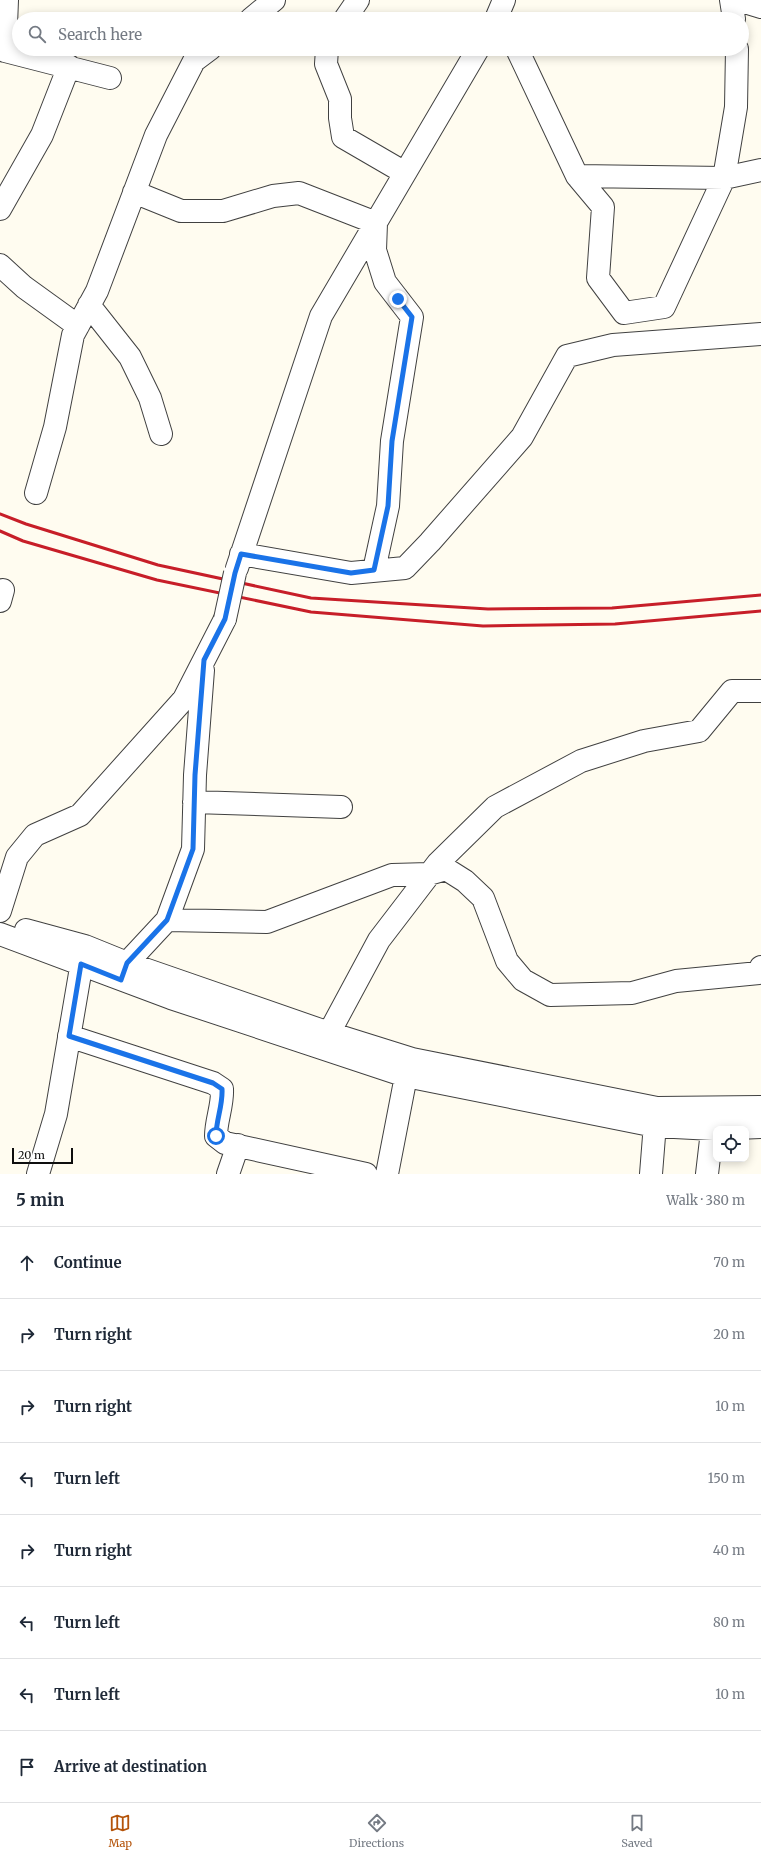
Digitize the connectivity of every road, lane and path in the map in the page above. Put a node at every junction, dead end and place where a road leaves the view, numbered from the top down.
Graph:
1 (7, 0) edge
2 (274, 0) edge
3 (358, 0) edge
4 (504, 0) edge
5 (731, 0) edge
6 (738, 0) edge
7 (761, 8) edge
8 (259, 12) edge
9 (350, 12) edge
10 (499, 12) edge
11 (733, 12) edge
12 (3, 50) edge
13 (28, 56) edge
14 (201, 56) edge
15 (327, 56) edge
16 (474, 56) edge
17 (520, 56) edge
18 (737, 56) edge
19 (69, 66) junction
20 (110, 78) dead end
21 (761, 170) edge
22 (405, 173) junction
23 (577, 176) junction
24 (724, 178) junction
25 (134, 192) junction
26 (0, 209) edge
27 (376, 223) junction
28 (0, 265) edge
29 (89, 305) junction
30 (78, 326) junction
31 (761, 334) edge
32 (161, 434) dead end
33 (36, 493) dead end
34 (238, 563) junction
35 (374, 570) junction
36 (204, 660) junction
37 (761, 691) edge
38 (194, 802) junction
39 (340, 807) dead end
40 (430, 874) junction
41 (0, 911) edge
42 (167, 920) junction
43 (0, 921) edge
44 (0, 934) edge
45 (83, 955) junction
46 (761, 967) edge
47 (124, 972) junction
48 (330, 1033) junction
49 (69, 1036) junction
50 (409, 1067) junction
51 (761, 1107) edge
52 (656, 1117) junction
53 (714, 1118) junction
54 (761, 1127) edge
55 (238, 1145) junction
56 (38, 1174) edge
57 (228, 1174) edge
58 (366, 1174) edge
59 (387, 1174) edge
60 (651, 1174) edge
61 (707, 1174) edge

1 - 12 street
2 - 8 street
3 - 9 street
4 - 10 street
5 - 11 street
6 - 7 street
13 - 19 street
14 - 25 street
15 - 22 street
16 - 22 street
17 - 23 street
18 - 24 street
19 - 20 street
19 - 26 street
21 - 24 street
22 - 27 street
23 - 24 street
23 - 24 street
25 - 27 street
25 - 29 street
27 - 34 street
27 - 35 street
28 - 30 street
29 - 30 street
29 - 32 street
30 - 33 street
31 - 35 street
34 - 35 street
34 - 36 street, bridge
36 - 38 street
36 - 41 street
37 - 40 street
38 - 39 street
38 - 42 street
40 - 42 street
40 - 46 street
40 - 48 street
42 - 47 street
43 - 45 street
44 - 45 street
45 - 47 street
45 - 49 street
47 - 48 street
47 - 50 street
48 - 50 street
49 - 55 street
49 - 56 street
50 - 52 street
50 - 59 street
51 - 53 street
52 - 53 street
52 - 60 street
53 - 54 street
53 - 61 street
55 - 57 street
55 - 58 street

